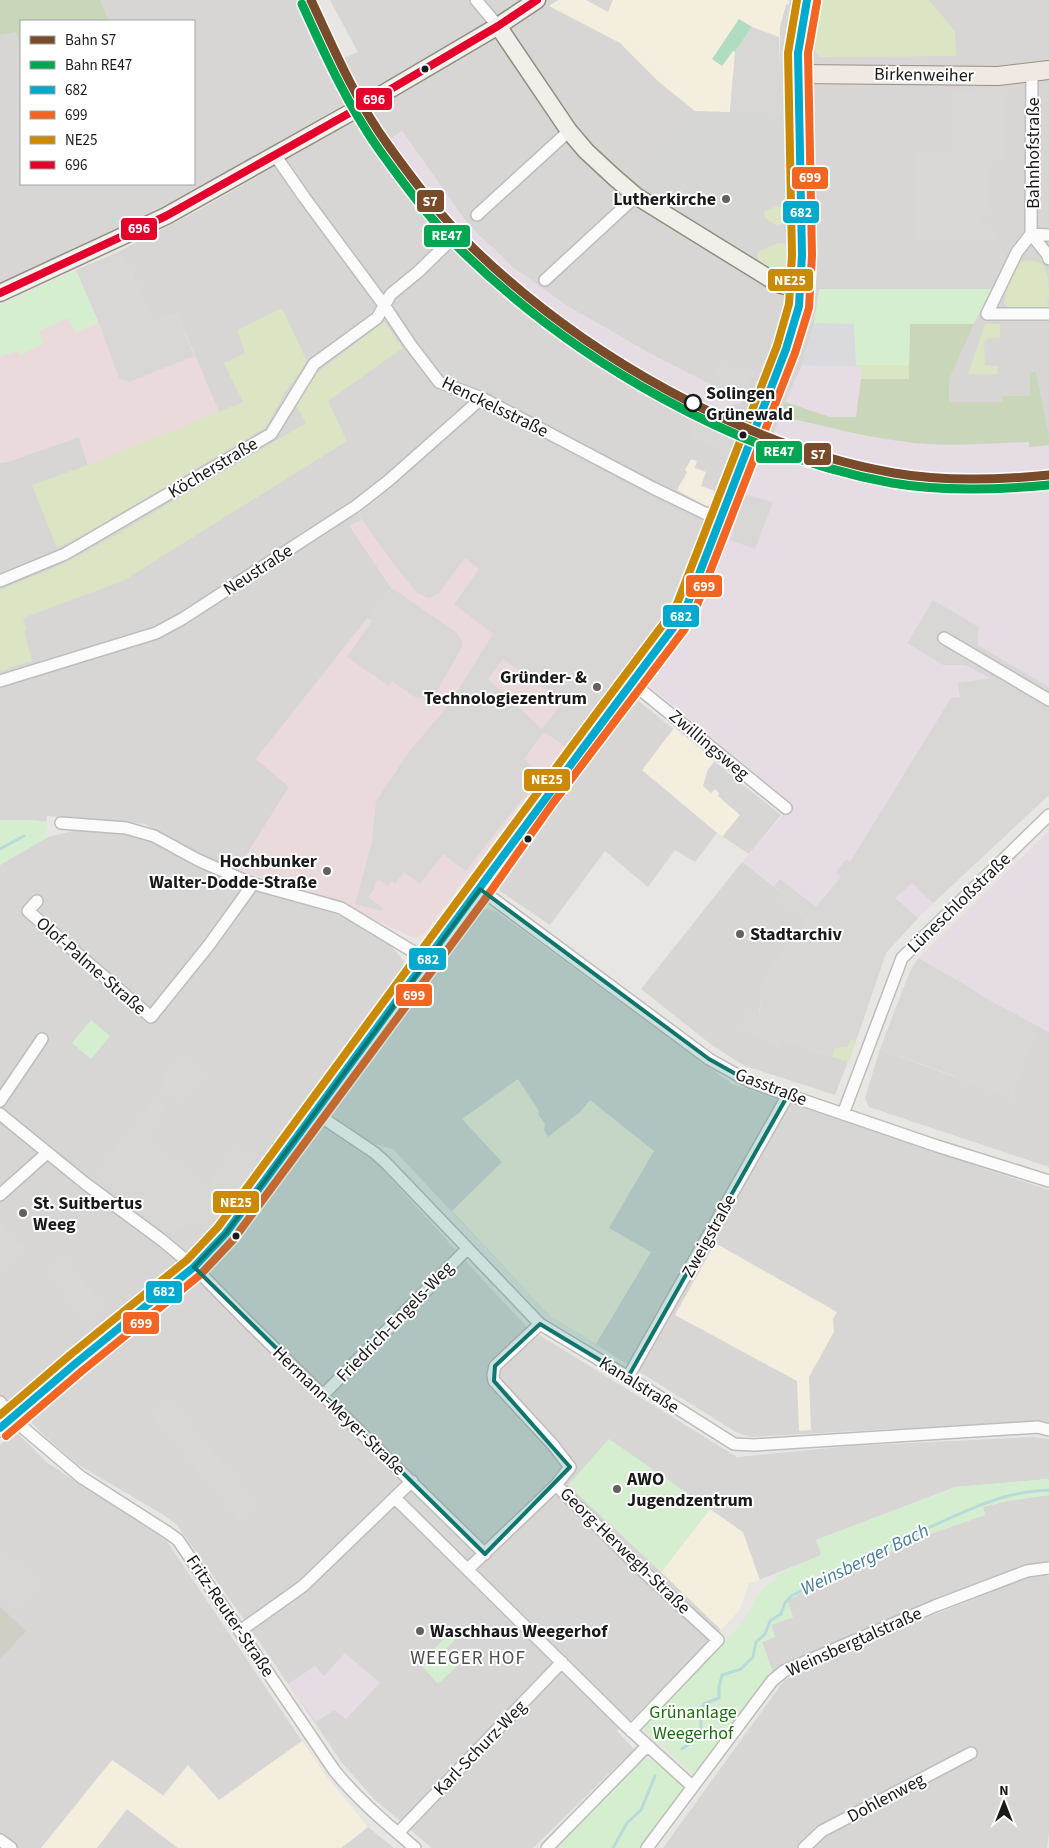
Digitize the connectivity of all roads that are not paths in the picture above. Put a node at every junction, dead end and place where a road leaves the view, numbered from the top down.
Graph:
1 (476, 0) edge
2 (537, 0) edge
3 (807, 0) edge
4 (498, 26) junction
5 (1041, 71) edge
6 (798, 74) junction
7 (569, 131) junction
8 (275, 155) junction
9 (636, 196) junction
10 (477, 215) dead end
11 (1032, 234) junction
12 (1049, 234) edge
13 (453, 238) dead end
14 (1049, 259) edge
15 (544, 280) dead end
16 (800, 289) junction
17 (0, 293) edge
18 (384, 305) junction
19 (1049, 314) edge
20 (482, 398) junction
21 (718, 520) junction
22 (0, 581) edge
23 (944, 638) dead end
24 (0, 681) edge
25 (631, 682) junction
26 (1049, 700) edge
27 (786, 808) dead end
28 (1049, 815) edge
29 (61, 823) dead end
30 (253, 884) junction
31 (480, 889) junction
32 (37, 901) dead end
33 (427, 960) junction
34 (42, 1039) dead end
35 (788, 1095) junction
36 (0, 1101) edge
37 (314, 1112) junction
38 (0, 1114) edge
39 (843, 1114) junction
40 (48, 1153) junction
41 (1049, 1181) edge
42 (0, 1195) edge
43 (467, 1248) junction
44 (194, 1267) junction
45 (540, 1324) junction
46 (628, 1377) junction
47 (323, 1395) junction
48 (0, 1402) edge
49 (6, 1423) edge
50 (1049, 1430) edge
51 (412, 1481) junction
52 (556, 1485) junction
53 (395, 1498) junction
54 (485, 1554) junction
55 (1049, 1568) edge
56 (468, 1569) junction
57 (240, 1631) junction
58 (562, 1662) junction
59 (631, 1731) junction
60 (647, 1746) junction
61 (972, 1753) dead end
62 (692, 1786) junction
63 (398, 1833) junction
64 (0, 1840) edge
65 (11, 1848) edge
66 (415, 1848) edge
67 (548, 1848) edge
68 (647, 1848) edge
69 (804, 1848) edge

1 - 4 street
2 - 4 street
3 - 6 street
4 - 7 street
4 - 8 street
5 - 6 main road, Birkenweiher
5 - 11 street, Bahnhofstraße
6 - 16 main road
7 - 9 street
7 - 10 street
8 - 17 street
8 - 18 street, Henckelsstraße
9 - 15 street
9 - 16 street
11 - 12 street, Bahnhofstraße
11 - 14 street, Bahnhofstraße
11 - 19 street, Bahnhofstraße
13 - 18 street, Köcherstraße
16 - 21 main road
18 - 20 street, Henckelsstraße
18 - 22 street, Köcherstraße
20 - 21 street, Henckelsstraße
20 - 24 street, Neustraße
21 - 25 main road
23 - 26 street
25 - 27 street, Zwillingsweg
25 - 31 main road
28 - 39 street, Lüneschloßstraße
29 - 30 street
30 - 32 street, Olof-Palme-Straße
30 - 33 street
31 - 33 main road
31 - 35 street, Gasstraße
33 - 37 main road
34 - 36 street
35 - 39 street, Gasstraße
35 - 46 street, Zweigstraße
37 - 43 street, Kanalstraße
37 - 44 main road
38 - 40 street, Hermann-Meyer-Straße
39 - 41 street, Gasstraße
40 - 42 street
40 - 44 street, Hermann-Meyer-Straße
43 - 45 street, Kanalstraße
43 - 47 street, Friedrich-Engels-Weg
44 - 47 street, Hermann-Meyer-Straße
44 - 49 main road
45 - 46 street, Kanalstraße
45 - 52 street, Georg-Herwegh-Straße
46 - 50 street, Kanalstraße
47 - 51 street, Hermann-Meyer-Straße
48 - 49 street, Fritz-Reuter-Straße
49 - 57 street, Fritz-Reuter-Straße
51 - 53 street
51 - 54 street, Hermann-Meyer-Straße
52 - 54 street
52 - 59 street, Georg-Herwegh-Straße
53 - 56 street, Hermann-Meyer-Straße
53 - 57 street
54 - 56 street
55 - 62 street, Weinsbergtalstraße
56 - 58 street, Hermann-Meyer-Straße
57 - 63 street, Fritz-Reuter-Straße
58 - 59 street, Hermann-Meyer-Straße
58 - 63 street, Karl-Schurz-Weg
59 - 60 street, Hermann-Meyer-Straße
60 - 62 street, Hermann-Meyer-Straße
60 - 67 street
61 - 69 street, Dohlenweg
62 - 68 street, Weinsbergtalstraße
63 - 66 street, Fritz-Reuter-Straße
64 - 65 street

